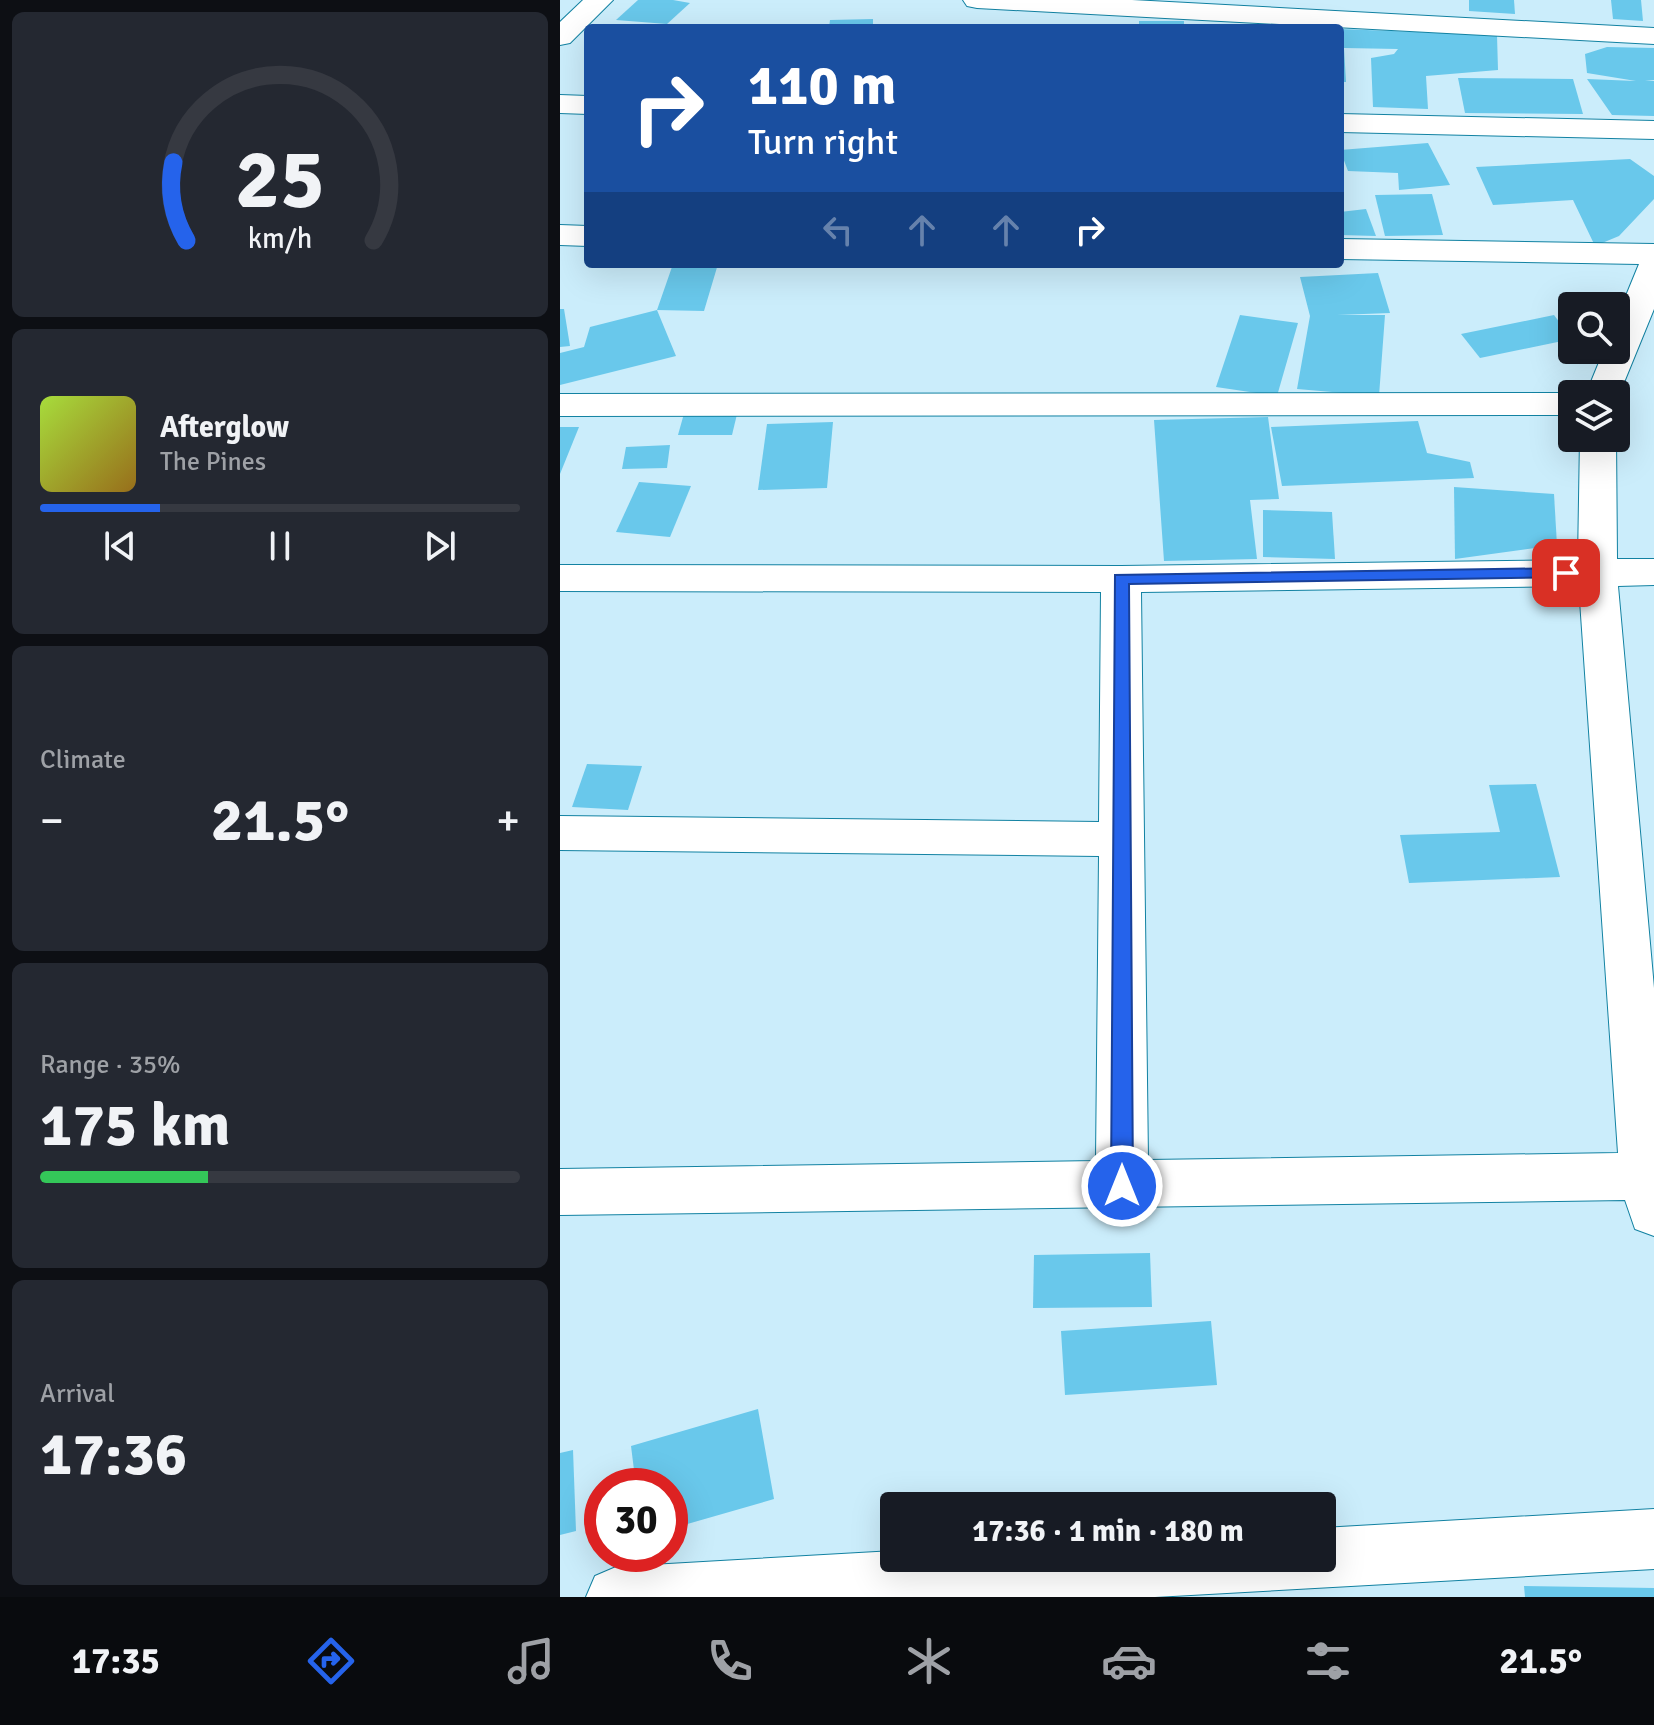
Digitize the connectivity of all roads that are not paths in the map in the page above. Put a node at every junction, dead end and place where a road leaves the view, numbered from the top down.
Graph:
1 (599, 0) edge
2 (977, 0) edge
3 (1044, 16) edge
4 (1288, 24) edge
5 (1344, 26) edge
6 (562, 34) edge
7 (1654, 36) edge
8 (560, 104) edge
9 (584, 105) edge
10 (1344, 123) edge
11 (1654, 130) edge
12 (560, 235) edge
13 (584, 236) edge
14 (1344, 249) edge
15 (1654, 254) edge
16 (1654, 266) edge
17 (1609, 380) edge
18 (1558, 404) edge
19 (560, 405) edge
20 (1596, 452) edge
21 (1654, 572) edge
22 (1597, 573) junction
23 (560, 578) edge
24 (1121, 579) junction
25 (560, 833) edge
26 (1122, 839) junction
27 (1122, 1186) junction
28 (1651, 1188) edge
29 (560, 1192) edge
30 (1654, 1539) edge
31 (1336, 1557) edge
32 (1067, 1572) edge
33 (616, 1597) edge

1 - 6 street
2 - 3 street
3 - 4 street
5 - 7 street
8 - 9 street
10 - 11 street
12 - 13 street
14 - 15 street
16 - 17 street
18 - 19 street
20 - 22 street
21 - 22 street
22 - 24 street
22 - 28 street
23 - 24 street
24 - 26 street
25 - 26 street
26 - 27 street
27 - 28 street
27 - 29 street
30 - 31 street
32 - 33 street

